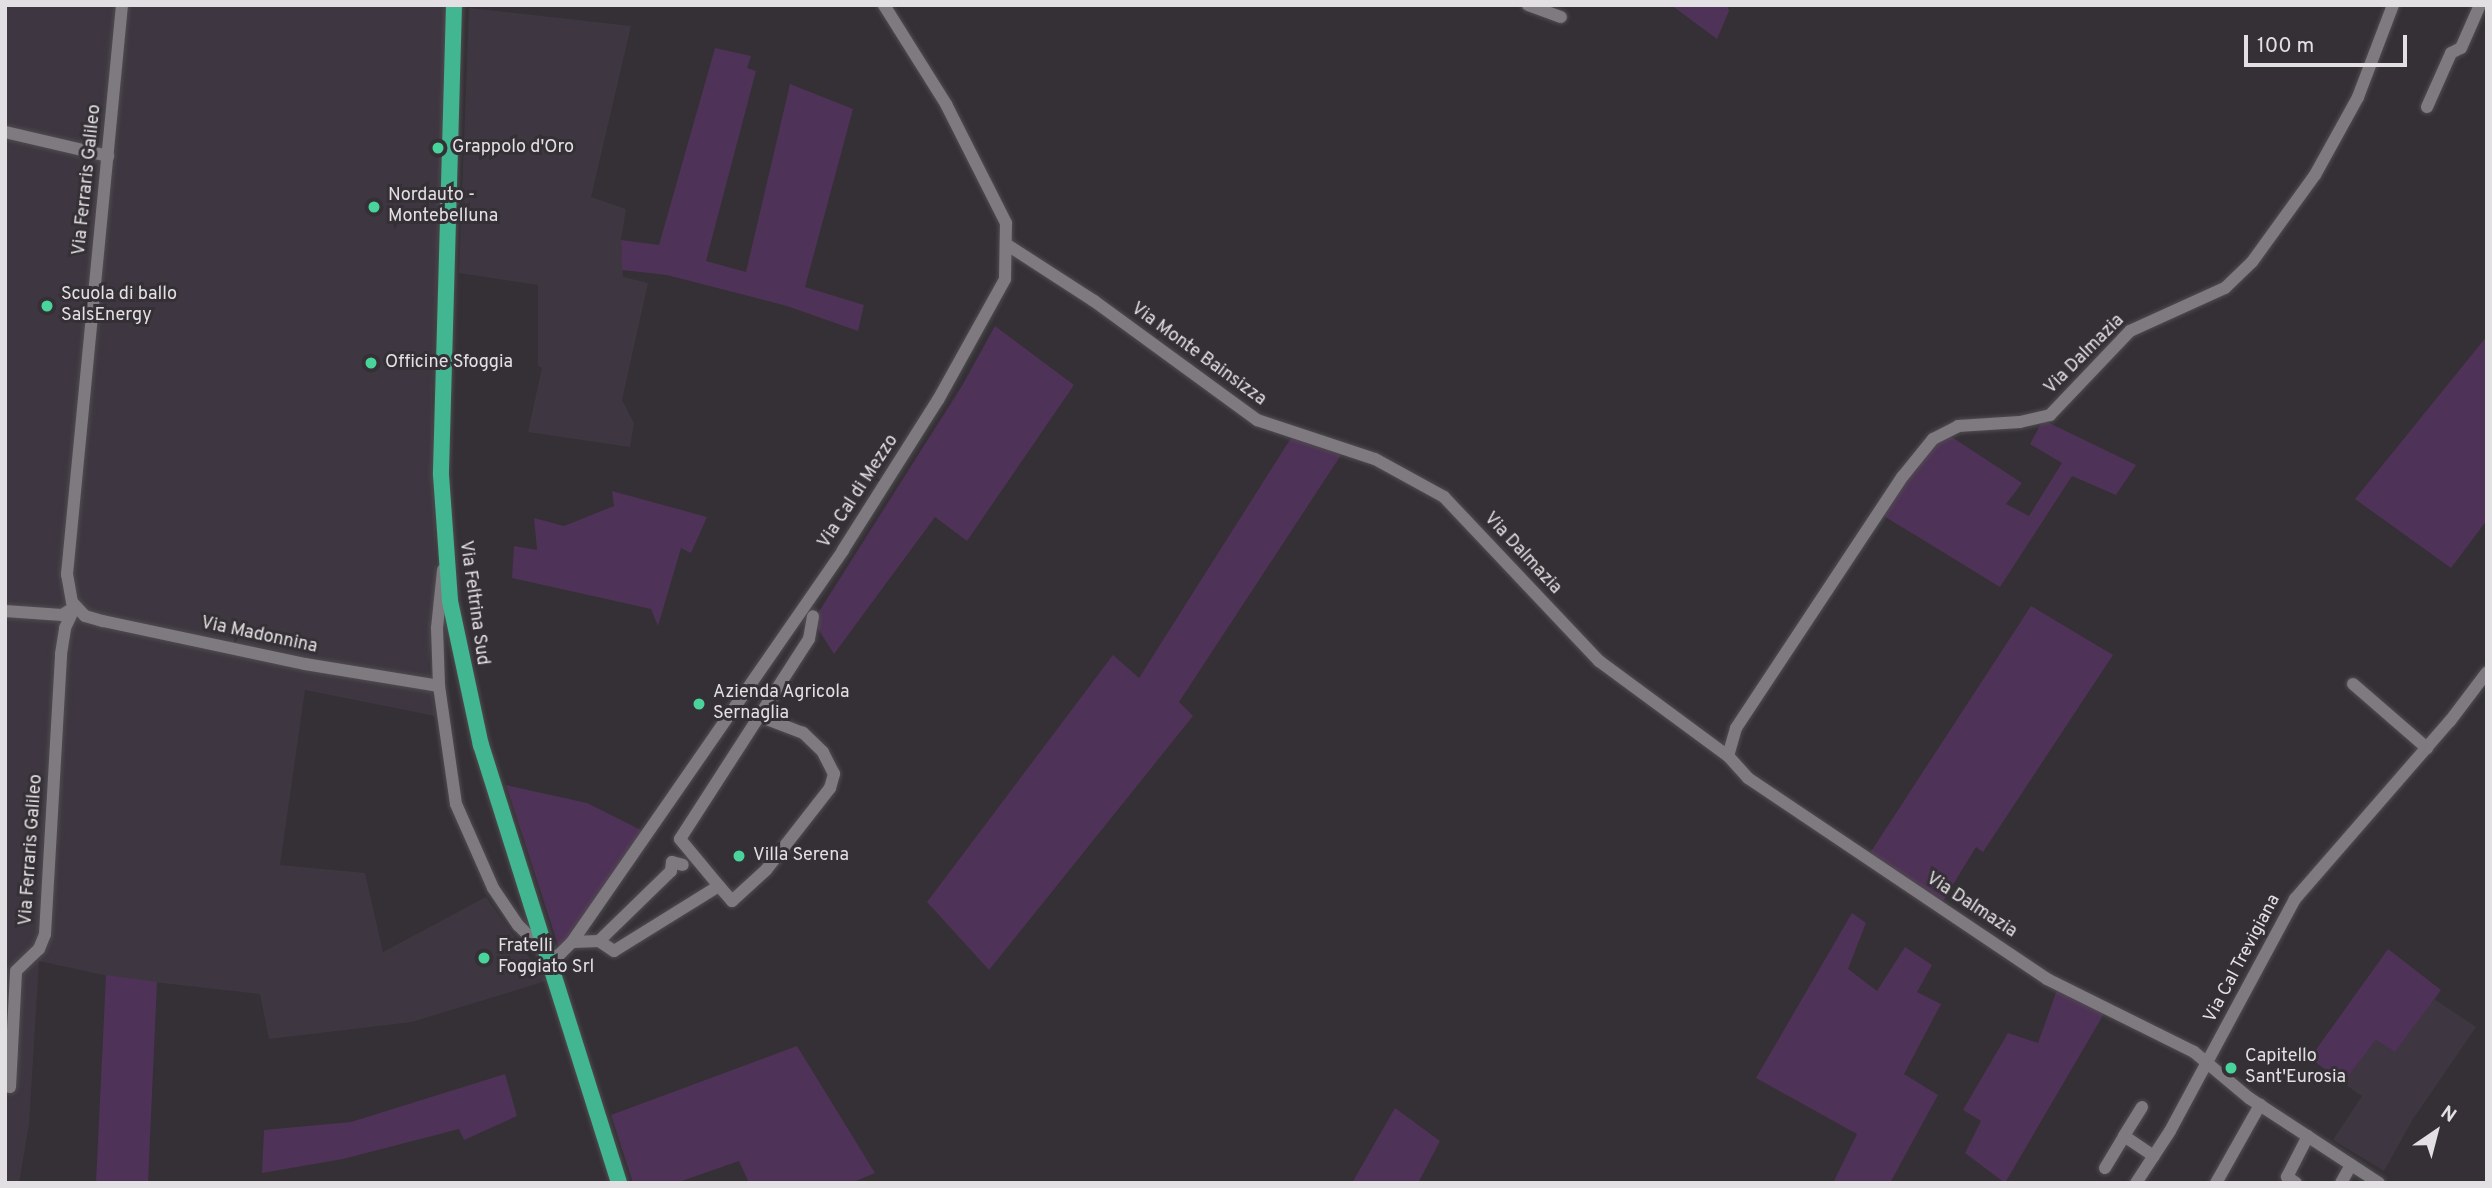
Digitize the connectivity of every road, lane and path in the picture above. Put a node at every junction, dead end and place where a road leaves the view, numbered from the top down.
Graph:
1 (122, 5) edge
2 (454, 5) edge
3 (884, 5) edge
4 (1528, 5) edge
5 (2393, 5) edge
6 (2480, 5) edge
7 (1561, 17) dead end
8 (2427, 107) dead end
9 (5, 132) edge
10 (108, 156) junction
11 (1009, 246) junction
12 (1453, 506) joint
13 (445, 556) junction
14 (75, 607) junction
15 (5, 611) edge
16 (813, 616) dead end
17 (2487, 672) edge
18 (2353, 684) dead end
19 (439, 686) junction
20 (760, 716) junction
21 (2427, 748) junction
22 (1728, 757) junction
23 (692, 853) junction
24 (719, 886) junction
25 (599, 941) junction
26 (572, 942) junction
27 (545, 954) junction
28 (2207, 1064) junction
29 (10, 1087) dead end
30 (2260, 1105) junction
31 (2142, 1107) dead end
32 (2124, 1136) junction
33 (2308, 1136) junction
34 (2154, 1156) junction
35 (2351, 1165) junction
36 (2105, 1168) dead end
37 (619, 1183) edge
38 (2136, 1183) edge
39 (2216, 1183) edge
40 (2296, 1183) edge
41 (2341, 1183) edge
42 (2379, 1183) edge

1 - 10 street, Via Ferraris Galileo
2 - 13 main road, Via Feltrina Sud
3 - 11 street, Via Cal di Mezzo
4 - 7 street
5 - 22 street, Via Dalmazia
6 - 8 street
9 - 10 street
10 - 14 street, Via Ferraris Galileo
11 - 12 street, Via Monte Bainsizza
11 - 26 street, Via Cal di Mezzo
12 - 22 street, Via Dalmazia
13 - 19 street
13 - 27 main road, Via Feltrina Sud
14 - 15 street
14 - 19 street, Via Madonnina
14 - 29 street, Via Ferraris Galileo
16 - 20 street
17 - 21 street, Via Cal Trevigiana
18 - 21 street
19 - 27 street
20 - 23 street
20 - 24 street
21 - 28 street, Via Cal Trevigiana
22 - 28 street, Via Dalmazia
23 - 24 street
23 - 25 street
24 - 25 street
25 - 26 street
26 - 27 street, Via Cal di Mezzo
27 - 37 main road, Via Feltrina Sud
28 - 30 street, Via Dalmazia
28 - 34 street, Via Cal Trevigiana
30 - 33 street, Via Dalmazia
30 - 39 street
31 - 32 street
32 - 34 street
32 - 36 street
33 - 35 street, Via Dalmazia
33 - 40 street
34 - 38 street, Via Cal Trevigiana
35 - 41 street
35 - 42 street, Via Dalmazia

